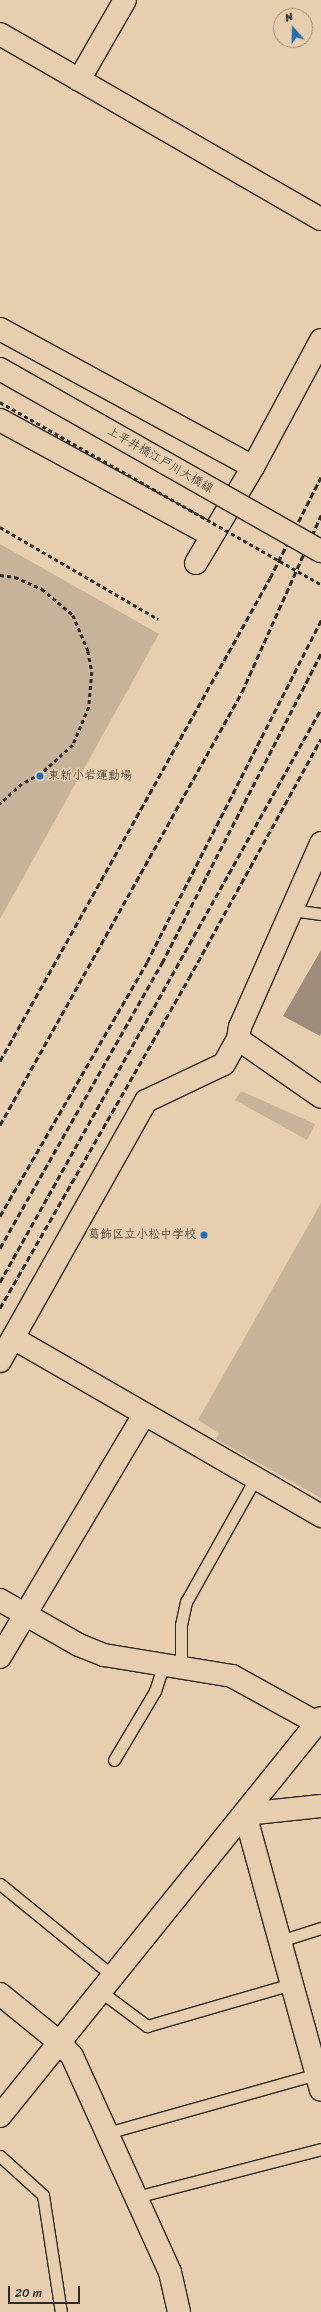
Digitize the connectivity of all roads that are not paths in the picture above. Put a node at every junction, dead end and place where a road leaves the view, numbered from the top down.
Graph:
1 (125, 0) edge
2 (0, 34) edge
3 (79, 80) junction
4 (321, 219) edge
5 (0, 329) edge
6 (321, 340) edge
7 (0, 369) edge
8 (0, 420) edge
9 (253, 467) junction
10 (211, 536) junction
11 (321, 551) edge
12 (196, 563) dead end
13 (321, 843) edge
14 (292, 910) junction
15 (321, 914) edge
16 (238, 1039) junction
17 (321, 1097) edge
18 (13, 1338) junction
19 (0, 1361) edge
20 (144, 1414) junction
21 (256, 1479) junction
22 (321, 1516) edge
23 (0, 1600) edge
24 (25, 1615) junction
25 (0, 1658) edge
26 (172, 1666) junction
27 (319, 1721) edge
28 (114, 1760) dead end
29 (321, 1806) edge
30 (244, 1814) junction
31 (0, 1884) edge
32 (321, 1928) edge
33 (280, 1941) junction
34 (107, 1983) junction
35 (292, 1984) junction
36 (0, 1994) edge
37 (314, 2037) edge
38 (59, 2042) junction
39 (319, 2082) edge
40 (0, 2116) edge
41 (107, 2133) junction
42 (321, 2149) edge
43 (0, 2156) edge
44 (136, 2197) junction
45 (61, 2312) edge
46 (179, 2312) edge

1 - 3 street
2 - 3 street
3 - 4 street
5 - 9 street
6 - 9 street
7 - 11 street, 上平井橋江戸川大橋線, bridge
8 - 10 street
9 - 10 street
10 - 12 street
13 - 14 street
14 - 15 lane
14 - 16 street
16 - 17 street
16 - 18 street
18 - 19 street
18 - 20 street
20 - 21 street
20 - 24 street
21 - 22 street
21 - 26 lane
23 - 24 street
24 - 25 street
24 - 26 street
26 - 27 street
26 - 28 lane
27 - 30 street
29 - 30 street
30 - 33 street
30 - 34 street
31 - 34 lane
32 - 33 lane
33 - 35 street
34 - 35 lane
34 - 38 street
35 - 37 street
36 - 38 street
37 - 39 street
38 - 40 street
38 - 41 street
39 - 41 lane
41 - 44 street
42 - 44 lane
43 - 45 lane
44 - 46 street

